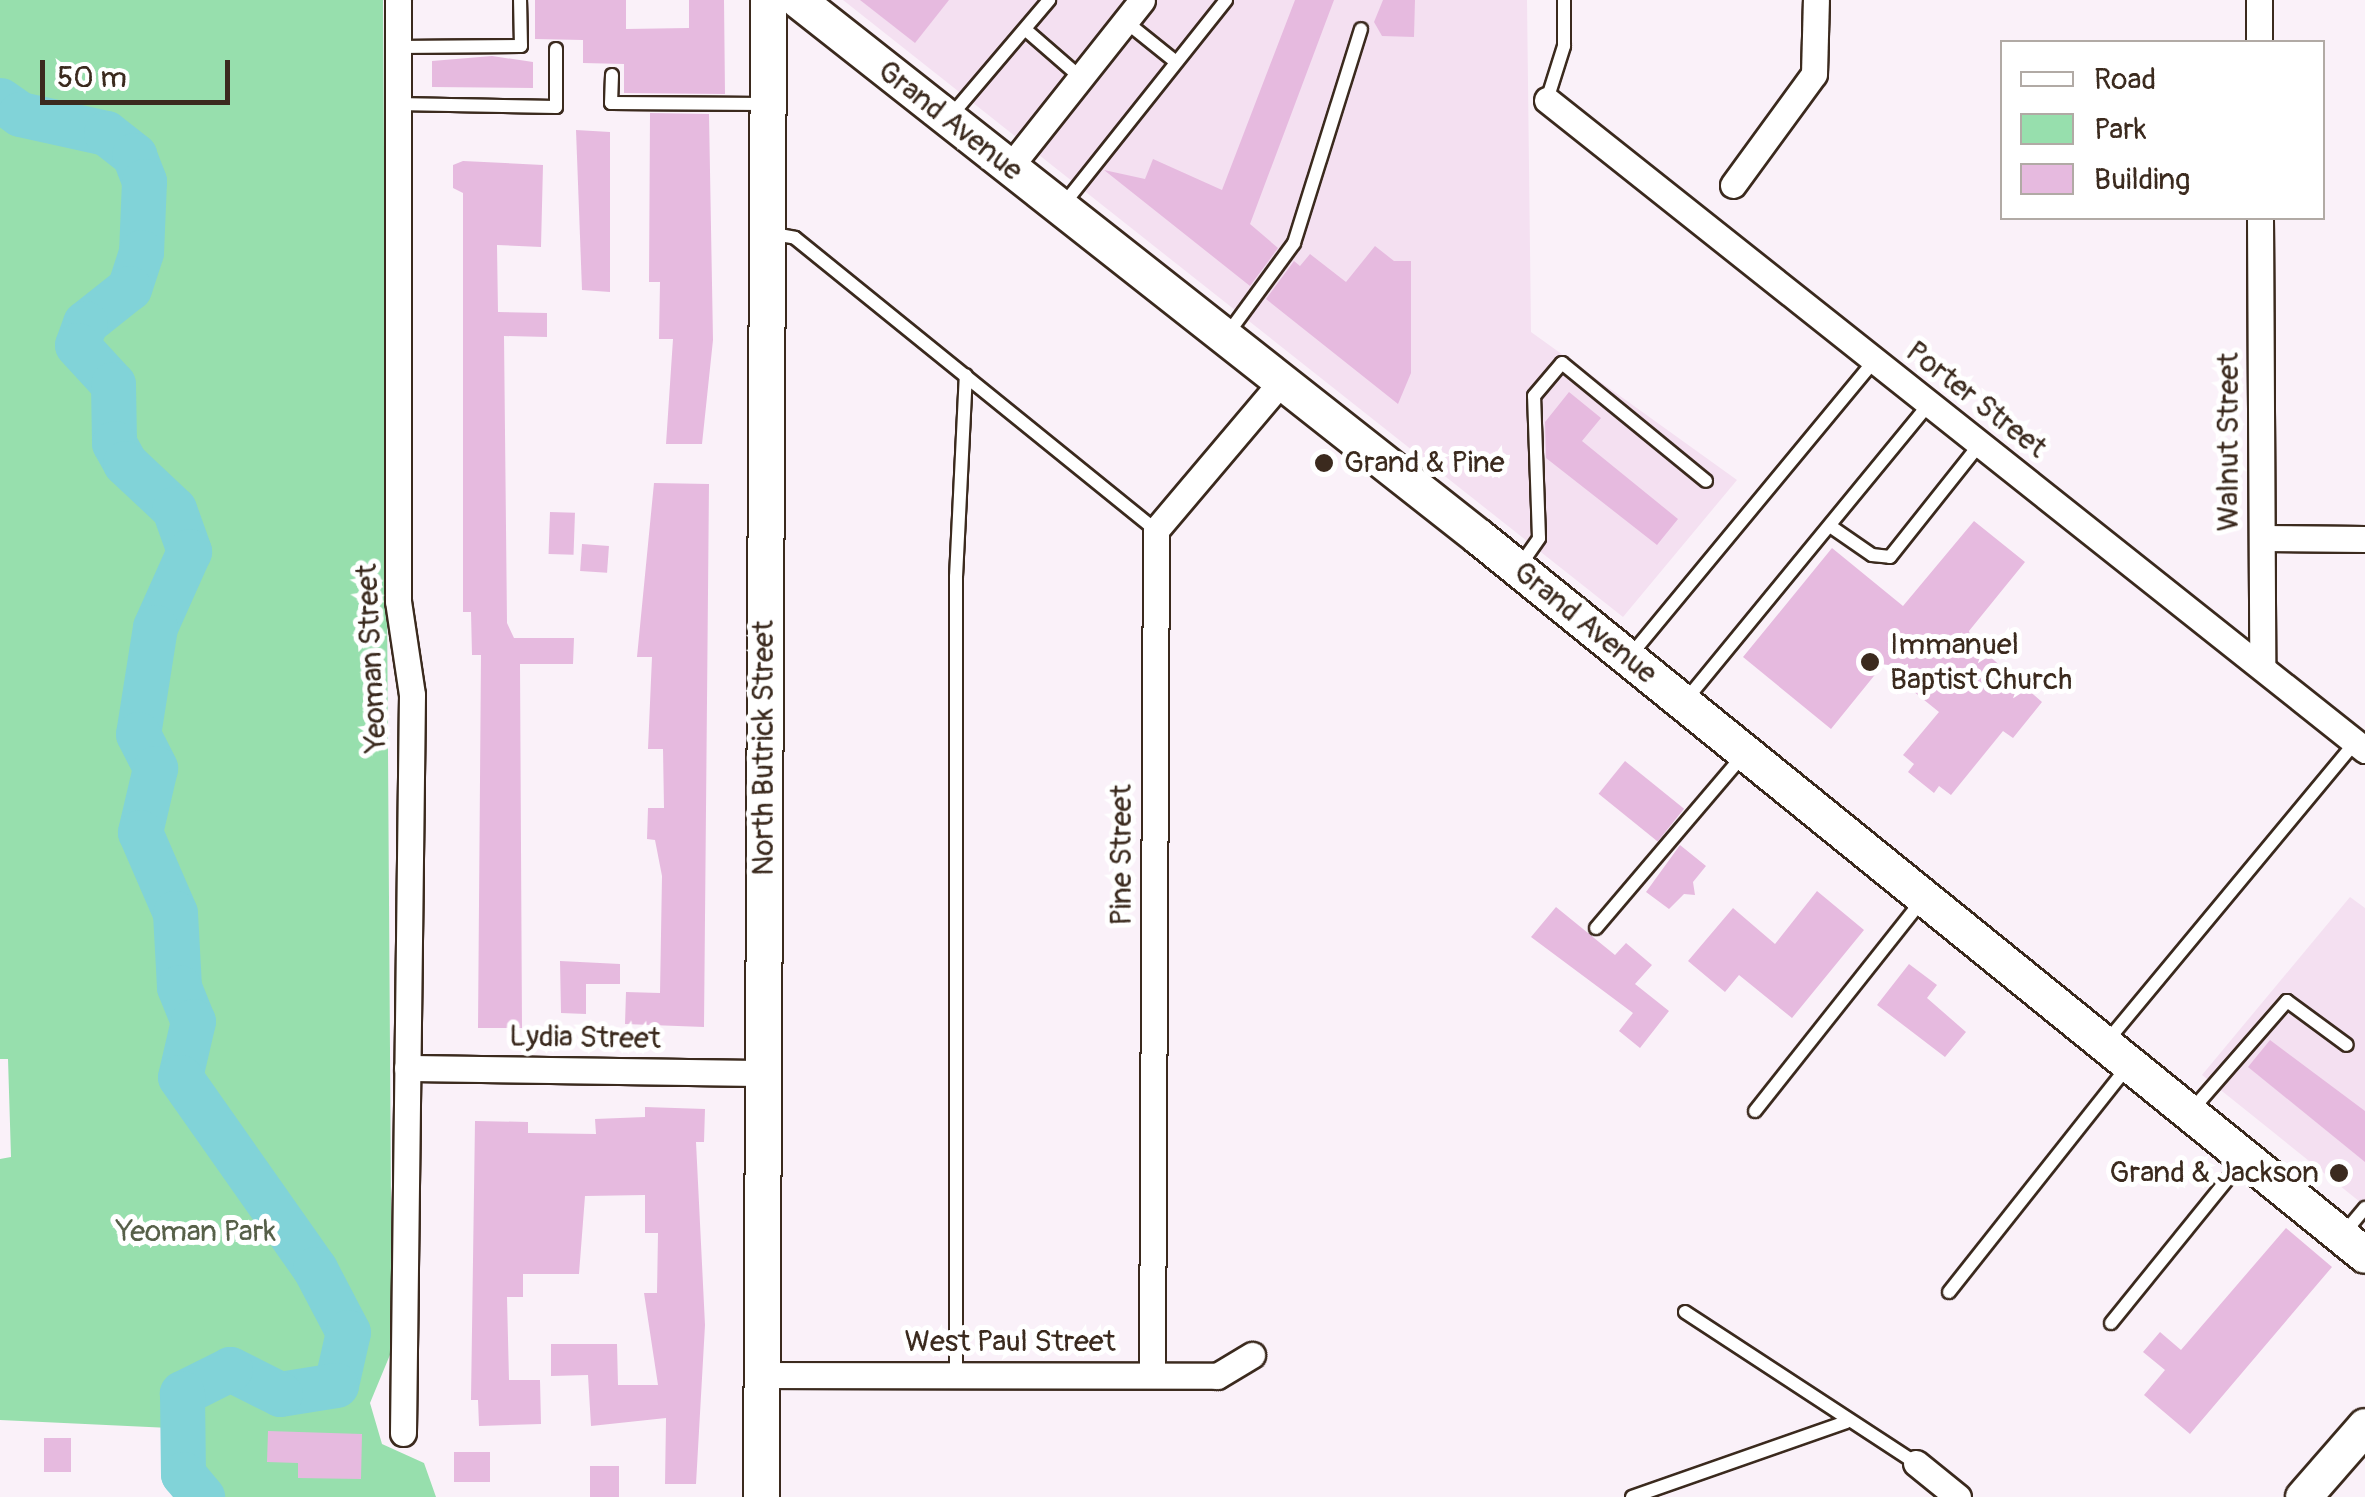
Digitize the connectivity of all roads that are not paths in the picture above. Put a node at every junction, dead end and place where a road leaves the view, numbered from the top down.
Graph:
1 (398, 0) edge
2 (520, 0) edge
3 (768, 0) edge
4 (798, 0) edge
5 (1049, 0) edge
6 (1142, 0) edge
7 (1226, 0) edge
8 (1564, 0) edge
9 (1816, 0) edge
10 (2258, 0) edge
11 (1125, 21) junction
12 (1361, 29) dead end
13 (1026, 30) junction
14 (2259, 40) edge
15 (397, 47) junction
16 (556, 49) dead end
17 (1176, 62) junction
18 (612, 75) dead end
19 (1080, 77) junction
20 (1548, 100) joint
21 (397, 104) junction
22 (768, 104) junction
23 (947, 120) junction
24 (1010, 168) junction
25 (1733, 185) dead end
26 (1061, 207) junction
27 (2260, 220) edge
28 (767, 233) junction
29 (1224, 338) junction
30 (1874, 361) junction
31 (966, 374) junction
32 (1282, 381) junction
33 (1929, 404) junction
34 (1980, 444) junction
35 (1706, 481) dead end
36 (1830, 526) junction
37 (1156, 530) junction
38 (2262, 538) junction
39 (2365, 539) edge
40 (1518, 569) junction
41 (1628, 658) junction
42 (2262, 667) junction
43 (1684, 703) junction
44 (2360, 746) edge
45 (1745, 753) junction
46 (1923, 898) junction
47 (1596, 928) dead end
48 (2347, 1045) dead end
49 (2117, 1054) junction
50 (407, 1068) junction
51 (762, 1073) junction
52 (1755, 1112) dead end
53 (2189, 1113) junction
54 (2244, 1158) junction
55 (2365, 1208) edge
56 (2353, 1246) edge
57 (1948, 1292) dead end
58 (1685, 1312) dead end
59 (2111, 1323) dead end
60 (1252, 1355) dead end
61 (761, 1374) junction
62 (956, 1375) junction
63 (1152, 1375) junction
64 (1846, 1422) junction
65 (2365, 1426) edge
66 (404, 1433) dead end
67 (1916, 1464) joint
68 (762, 1497) edge
69 (1632, 1497) edge
70 (1958, 1497) edge
71 (2303, 1497) edge

1 - 15 street, Yeoman Street
2 - 15 lane
3 - 22 main road, North Butrick Street
4 - 23 main road, Grand Avenue
5 - 13 lane
6 - 11 street
7 - 17 lane
8 - 20 lane
9 - 25 street
10 - 14 street
11 - 17 lane
11 - 19 street
12 - 29 lane
13 - 19 lane
13 - 23 lane
15 - 21 street, Yeoman Street
16 - 21 lane
17 - 26 lane
18 - 22 lane
19 - 24 street
20 - 30 street, Porter Street
21 - 50 street, Yeoman Street
22 - 28 main road, North Butrick Street
23 - 24 main road, Grand Avenue
24 - 26 main road, Grand Avenue
26 - 29 main road, Grand Avenue
27 - 38 street, Walnut Street
28 - 31 lane
28 - 51 main road, North Butrick Street
29 - 32 main road, Grand Avenue
30 - 33 street, Porter Street
30 - 41 lane
31 - 37 lane
31 - 62 lane
32 - 37 street
32 - 40 main road, Grand Avenue
33 - 34 street, Porter Street
33 - 36 lane
34 - 36 lane
34 - 42 street, Porter Street
35 - 40 lane
36 - 43 lane
37 - 63 street, Pine Street
38 - 39 street
38 - 42 street, Walnut Street
40 - 41 main road, Grand Avenue
41 - 43 main road, Grand Avenue
42 - 44 street, Porter Street
43 - 45 main road, Grand Avenue
44 - 49 lane
45 - 46 main road, Grand Avenue
45 - 47 lane
46 - 49 main road, Grand Avenue
46 - 52 lane
48 - 53 lane
49 - 53 main road, Grand Avenue
49 - 57 lane
50 - 51 street, Lydia Street
50 - 66 street, Yeoman Street
51 - 61 main road, North Butrick Street
53 - 54 main road, Grand Avenue
54 - 56 main road, Grand Avenue
54 - 59 lane
55 - 56 lane
58 - 64 lane
60 - 63 street, West Paul Street
61 - 62 street, West Paul Street
61 - 68 main road, North Butrick Street
62 - 63 street, West Paul Street
64 - 67 lane
64 - 69 lane
65 - 71 main road
67 - 70 street

